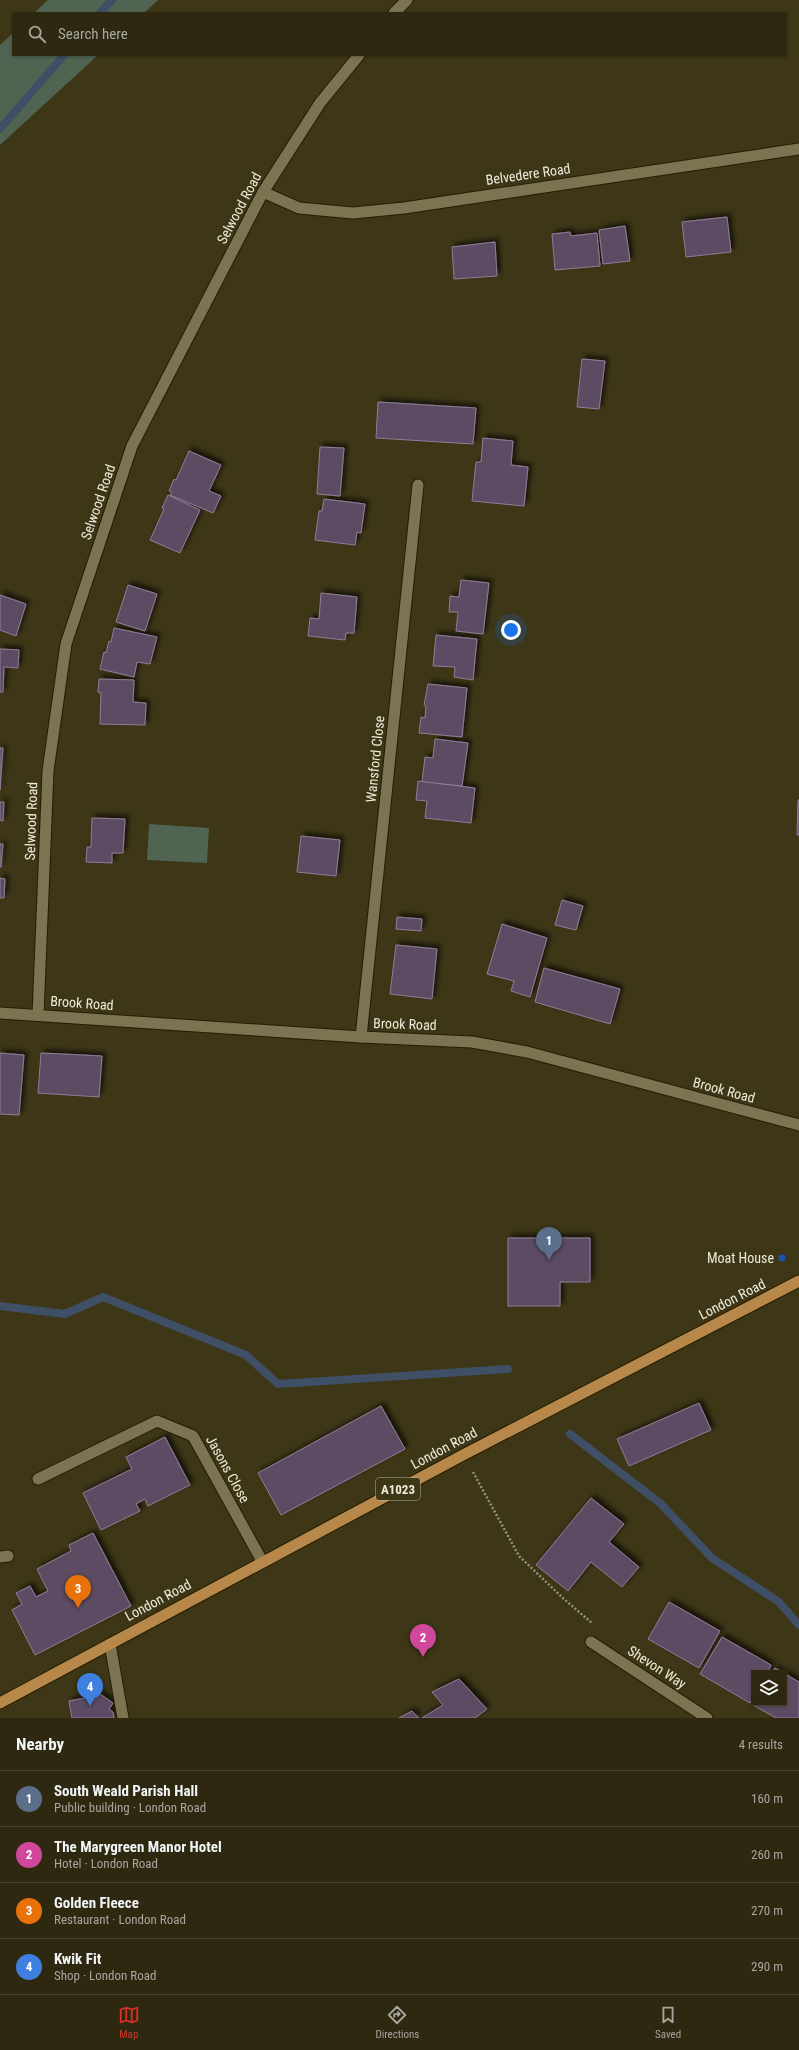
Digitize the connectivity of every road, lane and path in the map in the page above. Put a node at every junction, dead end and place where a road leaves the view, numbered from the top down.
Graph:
1 (407, 0) edge
2 (395, 12) edge
3 (357, 56) edge
4 (799, 149) edge
5 (263, 192) junction
6 (418, 484) dead end
7 (0, 1013) edge
8 (38, 1015) junction
9 (361, 1037) junction
10 (799, 1125) edge
11 (799, 1281) edge
12 (463, 1455) junction
13 (38, 1479) dead end
14 (262, 1561) junction
15 (591, 1642) joint
16 (110, 1644) junction
17 (0, 1703) edge
18 (124, 1718) edge
19 (708, 1718) edge

1 - 2 street
3 - 5 street, Selwood Road
4 - 5 street, Belvedere Road
5 - 8 street, Selwood Road
6 - 9 street, Wansford Close
7 - 8 street, Brook Road
8 - 9 street, Brook Road
9 - 10 street, Brook Road
11 - 12 main road, London Road / A1023
12 - 14 main road, London Road / A1023
12 - 15 path
13 - 14 street, Jasons Close
14 - 16 main road, London Road / A1023
15 - 19 street, Shevon Way
16 - 17 main road, London Road / A1023
16 - 18 street

